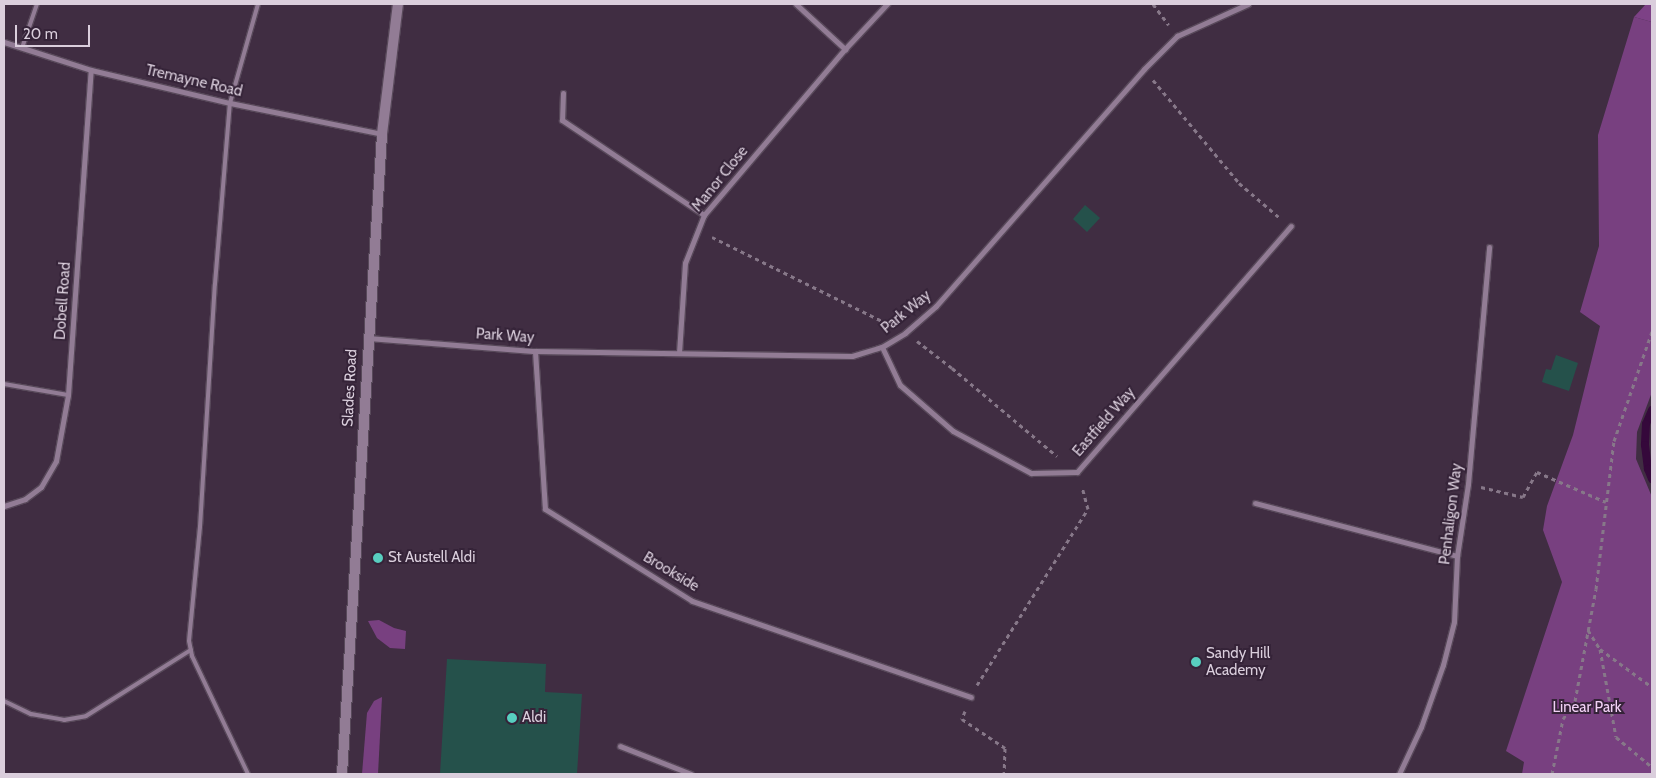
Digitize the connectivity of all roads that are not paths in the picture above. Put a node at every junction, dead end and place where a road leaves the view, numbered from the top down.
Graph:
1 (37, 4) edge
2 (258, 4) edge
3 (398, 4) edge
4 (796, 4) edge
5 (888, 4) edge
6 (1248, 4) edge
7 (4, 42) edge
8 (22, 48) junction
9 (845, 49) junction
10 (91, 70) junction
11 (563, 93) dead end
12 (230, 103) junction
13 (382, 134) junction
14 (704, 215) junction
15 (1291, 226) road end
16 (1489, 247) dead end
17 (368, 338) junction
18 (882, 347) junction
19 (534, 351) junction
20 (679, 353) junction
21 (4, 384) edge
22 (68, 395) junction
23 (1255, 503) dead end
24 (4, 506) edge
25 (1457, 556) junction
26 (191, 650) junction
27 (971, 697) road end
28 (4, 701) edge
29 (620, 746) dead end
30 (248, 774) edge
31 (342, 774) edge
32 (691, 774) edge
33 (1399, 774) edge

1 - 8 lane
2 - 12 lane
3 - 13 street, Slades Road
4 - 9 street
5 - 9 street, Manor Close
6 - 18 street, Park Way
7 - 8 street, Tremayne Road
8 - 10 street, Tremayne Road
9 - 14 street, Manor Close
10 - 12 street, Tremayne Road
10 - 22 street, Dobell Road
11 - 14 street
12 - 13 street, Tremayne Road
12 - 26 lane
13 - 17 street, Slades Road
14 - 20 street, Manor Close
15 - 18 street, Eastfield Way
16 - 25 street, Penhaligon Way
17 - 19 street, Park Way
17 - 31 street, Slades Road
18 - 20 street, Park Way
19 - 20 street, Park Way
19 - 27 street, Brookside
21 - 22 lane
22 - 24 street, Dobell Road
23 - 25 street
25 - 33 street, Penhaligon Way
26 - 28 lane
26 - 30 lane
29 - 32 street

